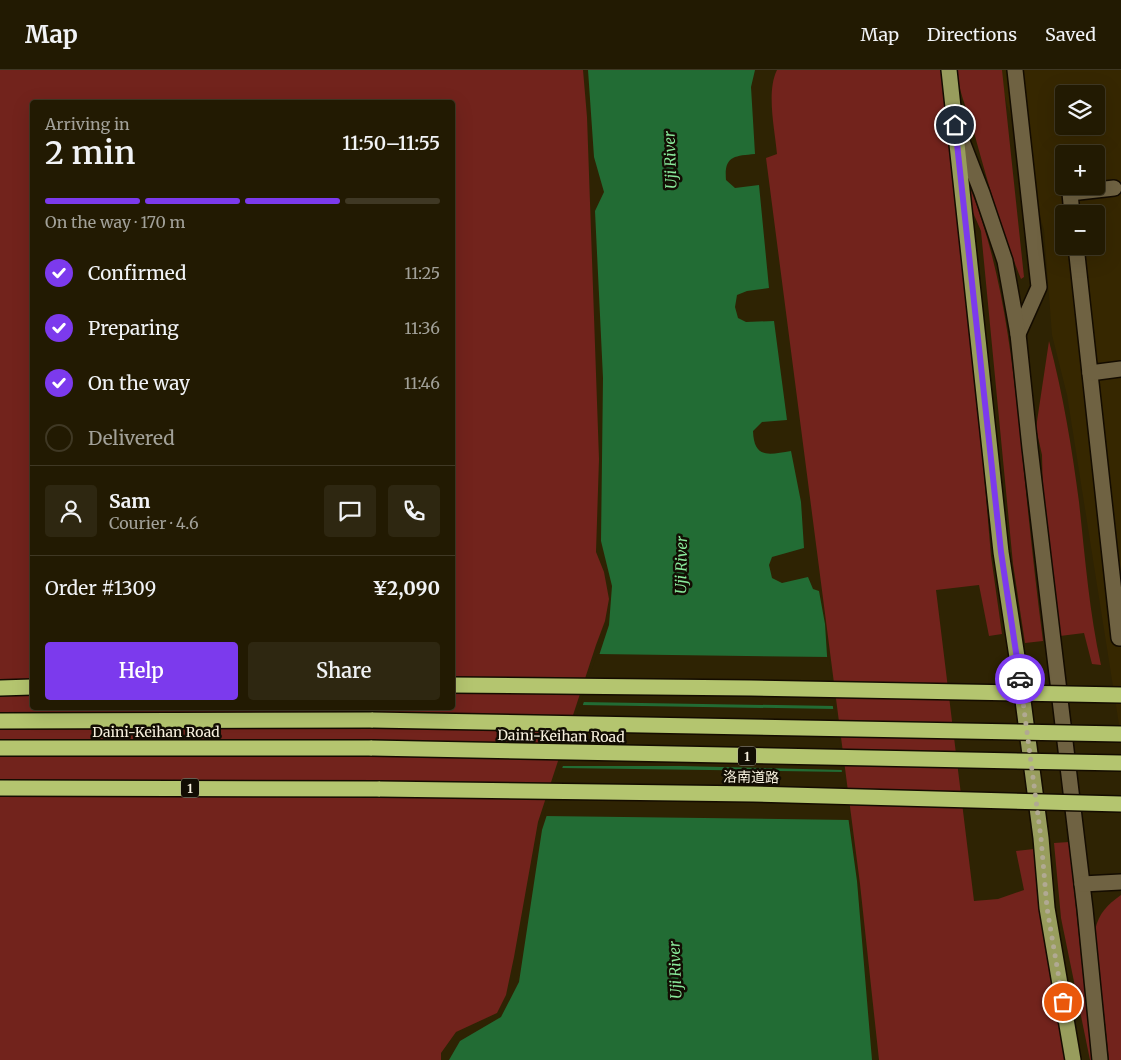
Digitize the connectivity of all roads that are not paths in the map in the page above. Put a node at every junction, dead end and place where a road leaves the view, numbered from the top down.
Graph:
1 (949, 70) edge
2 (1015, 70) edge
3 (955, 125) junction
4 (1114, 188) dead end
5 (1071, 205) edge
6 (1077, 255) edge
7 (1018, 334) junction
8 (1121, 369) edge
9 (1090, 373) junction
10 (1121, 638) edge
11 (455, 685) edge
12 (30, 687) edge
13 (0, 688) edge
14 (1121, 695) edge
15 (0, 721) edge
16 (1121, 734) edge
17 (0, 748) edge
18 (1121, 763) edge
19 (0, 788) edge
20 (1121, 804) edge
21 (1121, 882) edge
22 (1082, 884) junction
23 (1073, 1060) edge
24 (1100, 1060) edge

1 - 3 main road
2 - 7 street
3 - 7 street
3 - 23 main road
4 - 5 street
6 - 9 street
7 - 22 street
8 - 9 street
9 - 10 street
11 - 14 highway, bridge
12 - 13 highway
15 - 16 highway, Daini-Keihan Road / 1, bridge
17 - 18 highway, Daini-Keihan Road / 1, bridge
19 - 20 highway, 洛南道路 / 1, bridge
21 - 22 street
22 - 24 street

